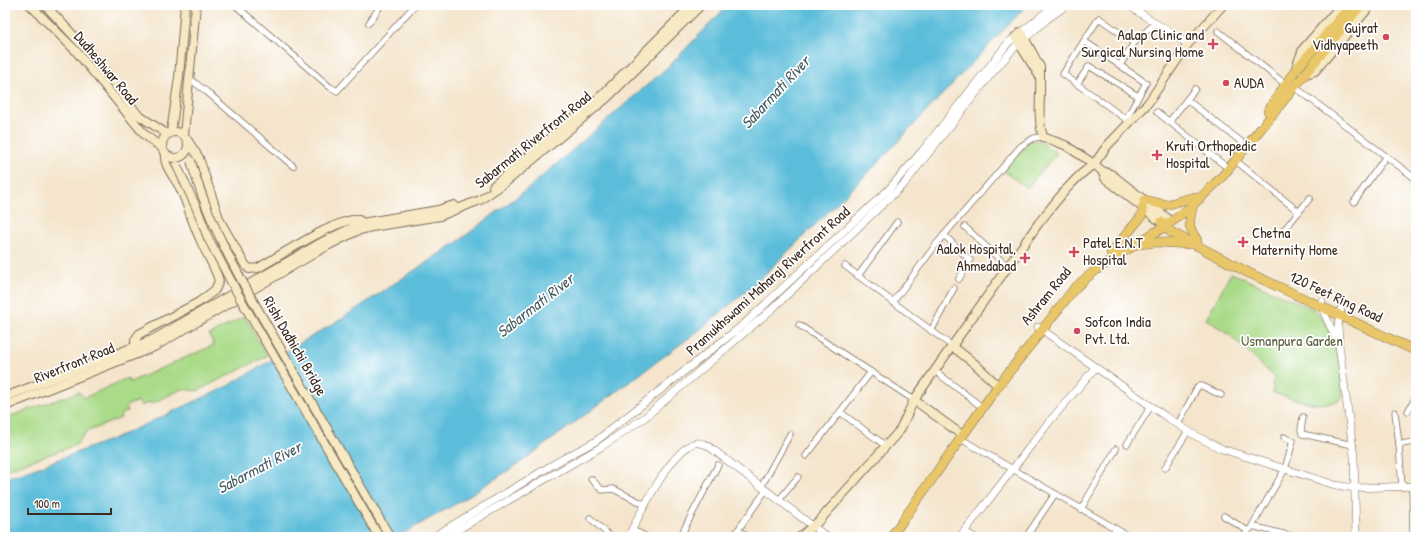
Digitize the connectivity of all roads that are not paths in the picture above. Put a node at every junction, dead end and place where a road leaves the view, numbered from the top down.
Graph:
1 (30, 5) edge
2 (45, 5) edge
3 (185, 5) edge
4 (196, 5) edge
5 (235, 5) edge
6 (381, 5) edge
7 (415, 5) edge
8 (692, 5) edge
9 (701, 5) edge
10 (1055, 5) edge
11 (1067, 5) edge
12 (1222, 5) edge
13 (1341, 5) edge
14 (1351, 5) edge
15 (1361, 5) edge
16 (1371, 5) edge
17 (1134, 9) dead end
18 (370, 23) dead end
19 (1155, 23) junction
20 (1218, 31) dead end
21 (1021, 38) junction
22 (1084, 41) junction
23 (1134, 43) junction
24 (1188, 44) junction
25 (79, 48) junction
26 (1311, 59) junction
27 (1120, 65) junction
28 (1298, 74) junction
29 (190, 79) junction
30 (1077, 84) junction
31 (1290, 85) junction
32 (1195, 89) dead end
33 (1138, 96) junction
34 (1187, 100) junction
35 (1157, 112) dead end
36 (1128, 120) junction
37 (1170, 122) junction
38 (169, 133) junction
39 (1043, 137) junction
40 (186, 142) junction
41 (1242, 143) junction
42 (166, 154) junction
43 (1386, 156) junction
44 (1234, 160) junction
45 (1094, 164) junction
46 (1224, 165) junction
47 (293, 166) dead end
48 (1416, 179) edge
49 (1310, 198) dead end
50 (1193, 201) junction
51 (1354, 202) dead end
52 (1143, 203) junction
53 (1299, 212) junction
54 (897, 222) dead end
55 (1166, 222) junction
56 (363, 226) junction
57 (965, 227) dead end
58 (1284, 230) dead end
59 (944, 235) junction
60 (1195, 242) junction
61 (326, 244) joint
62 (1135, 245) junction
63 (1111, 253) junction
64 (846, 266) dead end
65 (1008, 267) junction
66 (858, 276) junction
67 (959, 279) dead end
68 (954, 288) dead end
69 (774, 302) junction
70 (893, 302) junction
71 (1322, 303) junction
72 (1340, 312) junction
73 (799, 325) dead end
74 (1040, 329) junction
75 (931, 331) junction
76 (1339, 345) junction
77 (1415, 345) edge
78 (952, 346) junction
79 (136, 351) junction
80 (1095, 368) junction
81 (935, 371) junction
82 (871, 372) junction
83 (994, 382) junction
84 (1221, 395) dead end
85 (5, 397) edge
86 (1416, 397) edge
87 (914, 400) junction
88 (978, 404) junction
89 (5, 406) edge
90 (1151, 406) junction
91 (1408, 411) dead end
92 (840, 412) junction
93 (1395, 412) dead end
94 (1303, 417) dead end
95 (1178, 424) junction
96 (1188, 431) junction
97 (790, 434) dead end
98 (959, 435) junction
99 (1284, 437) dead end
100 (1416, 442) edge
101 (1126, 444) dead end
102 (1398, 444) junction
103 (1353, 445) junction
104 (886, 446) junction
105 (1116, 449) dead end
106 (806, 456) dead end
107 (718, 465) dead end
108 (1165, 468) dead end
109 (1012, 470) junction
110 (1285, 470) junction
111 (798, 477) dead end
112 (591, 479) dead end
113 (1402, 486) junction
114 (1414, 486) edge
115 (1355, 488) junction
116 (763, 489) junction
117 (1055, 494) junction
118 (779, 500) junction
119 (646, 505) junction
120 (1081, 509) junction
121 (1224, 516) dead end
122 (590, 518) dead end
123 (812, 526) junction
124 (1250, 528) junction
125 (1116, 529) junction
126 (632, 530) junction
127 (738, 530) junction
128 (962, 534) edge
129 (379, 537) edge
130 (390, 537) edge
131 (433, 537) edge
132 (445, 537) edge
133 (611, 537) edge
134 (628, 537) edge
135 (647, 537) edge
136 (680, 537) edge
137 (733, 537) edge
138 (748, 537) edge
139 (800, 537) edge
140 (827, 537) edge
141 (884, 537) edge
142 (891, 537) edge
143 (975, 537) edge
144 (1026, 537) edge
145 (1111, 537) edge
146 (1130, 537) edge
147 (1243, 537) edge
148 (1295, 537) edge
149 (1356, 537) edge
150 (1413, 537) edge

1 - 25 main road, Dudheshwar Road
2 - 25 main road, Dudheshwar Road
3 - 38 main road
4 - 29 main road
5 - 7 street
6 - 18 street
8 - 56 main road, Sabarmati Riverfront Road
9 - 56 main road, Sabarmati Riverfront Road
10 - 21 street
11 - 21 street
12 - 24 main road
13 - 28 main road
14 - 26 main road
15 - 26 main road
16 - 28 main road
17 - 19 street
19 - 23 street
19 - 24 street
20 - 31 street
21 - 39 main road
21 - 69 street
22 - 23 street
22 - 27 street
22 - 30 street
23 - 27 street
24 - 36 main road
25 - 38 main road, Dudheshwar Road
25 - 42 main road, Dudheshwar Road
26 - 28 main road, Ashram Road
27 - 33 street
28 - 31 main road, Ashram Road
29 - 40 main road
29 - 47 street
30 - 33 street
30 - 36 street
31 - 41 main road, Ashram Road
31 - 43 street
31 - 44 main road, Ashram Road
32 - 34 street
33 - 36 street
34 - 37 street
34 - 41 street
35 - 37 street
36 - 45 main road
37 - 46 street
38 - 40 main road
38 - 42 main road
39 - 45 main road
39 - 59 street
40 - 42 main road
40 - 56 main road
40 - 130 main road, Rishi Dadhichi Bridge, bridge
41 - 46 main road, Ashram Road
42 - 79 main road
42 - 129 main road, Rishi Dadhichi Bridge, bridge
43 - 48 street
43 - 51 street
44 - 50 main road, Ashram Road
44 - 53 street
45 - 52 main road
45 - 65 main road
46 - 50 main road, Ashram Road
49 - 53 street
50 - 52 main road
50 - 55 main road, Ashram Road
50 - 60 main road
52 - 55 main road
52 - 63 main road
53 - 58 street
54 - 66 street
55 - 60 main road, 120 Feet Ring Road
55 - 62 main road, Ashram Road
55 - 63 main road, Ashram Road
56 - 61 main road, Sabarmati Riverfront Road
57 - 65 street
59 - 67 street
59 - 70 street
60 - 62 main road
60 - 71 main road, 120 Feet Ring Road
61 - 79 main road, Riverfront Road
62 - 74 main road, Ashram Road
63 - 74 main road, Ashram Road
64 - 66 street
65 - 78 main road
66 - 70 street
68 - 75 street
69 - 131 street, Pramukhswami Maharaj Riverfront Road
69 - 132 street
70 - 75 street
71 - 72 main road, 120 Feet Ring Road
71 - 76 street
72 - 76 street
72 - 77 main road, 120 Feet Ring Road
73 - 82 street
74 - 80 street
74 - 83 main road, Ashram Road
74 - 98 main road, Ashram Road
75 - 78 street
76 - 103 street
78 - 81 main road
78 - 83 main road
79 - 85 main road, Riverfront Road
79 - 89 main road, Riverfront Road
80 - 90 street
80 - 109 street
81 - 87 main road
81 - 88 street
82 - 87 street
82 - 92 street
83 - 88 main road, Ashram Road
84 - 95 street
86 - 91 street
87 - 98 main road
87 - 104 main road
88 - 98 main road, Ashram Road
90 - 95 street
90 - 101 street
92 - 104 street
92 - 106 street
93 - 102 street
94 - 103 street
95 - 96 street
96 - 108 street
96 - 110 street
97 - 116 street
98 - 109 street
98 - 141 main road, Ashram Road
98 - 142 main road, Ashram Road
99 - 110 street
100 - 102 street
102 - 113 street
103 - 115 street
104 - 123 main road
105 - 120 street
107 - 136 street
109 - 117 street
109 - 128 street
110 - 115 street
110 - 124 street
111 - 118 street
112 - 119 street
113 - 114 street
113 - 115 street
114 - 150 street
115 - 149 street
116 - 118 street
116 - 119 street
116 - 127 street
117 - 120 street
117 - 144 street
118 - 123 street
119 - 126 street
120 - 125 street
121 - 124 street
122 - 133 street
123 - 139 main road
123 - 140 street
124 - 147 street
124 - 148 street
125 - 145 street
125 - 146 street
126 - 134 street
126 - 135 street
127 - 137 street
127 - 138 street
128 - 143 street

